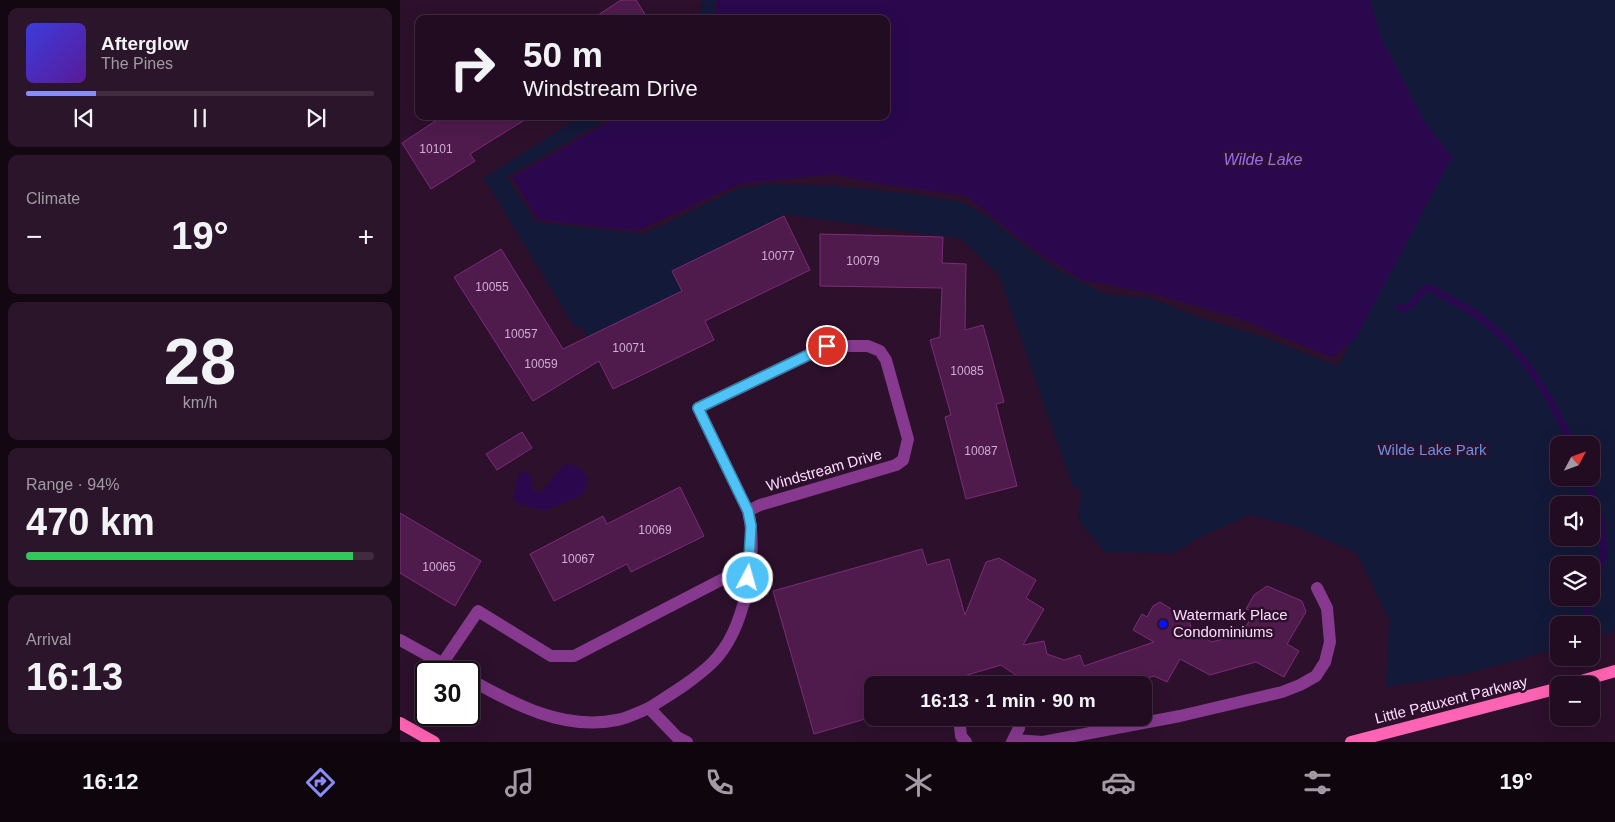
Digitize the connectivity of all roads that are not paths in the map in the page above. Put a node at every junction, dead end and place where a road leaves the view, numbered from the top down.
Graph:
1 (748, 511) junction
2 (750, 565) junction
3 (1317, 588) dead end
4 (400, 640) edge
5 (437, 661) edge
6 (444, 661) edge
7 (1615, 671) edge
8 (1598, 676) edge
9 (480, 685) edge
10 (1550, 690) edge
11 (649, 708) junction
12 (400, 723) edge
13 (961, 726) edge
14 (1019, 726) edge
15 (964, 739) edge
16 (1013, 741) edge
17 (434, 742) edge
18 (687, 742) edge
19 (949, 742) edge
20 (1351, 742) edge

1 - 1 street, Windstream Drive
1 - 2 street, Windstream Drive
2 - 6 street
2 - 11 street, Windstream Drive
3 - 16 street
4 - 5 street
7 - 8 main road
9 - 11 street, Windstream Drive
10 - 20 main road, Little Patuxent Parkway
11 - 18 street
12 - 17 main road
13 - 15 street
14 - 16 street
15 - 19 street

